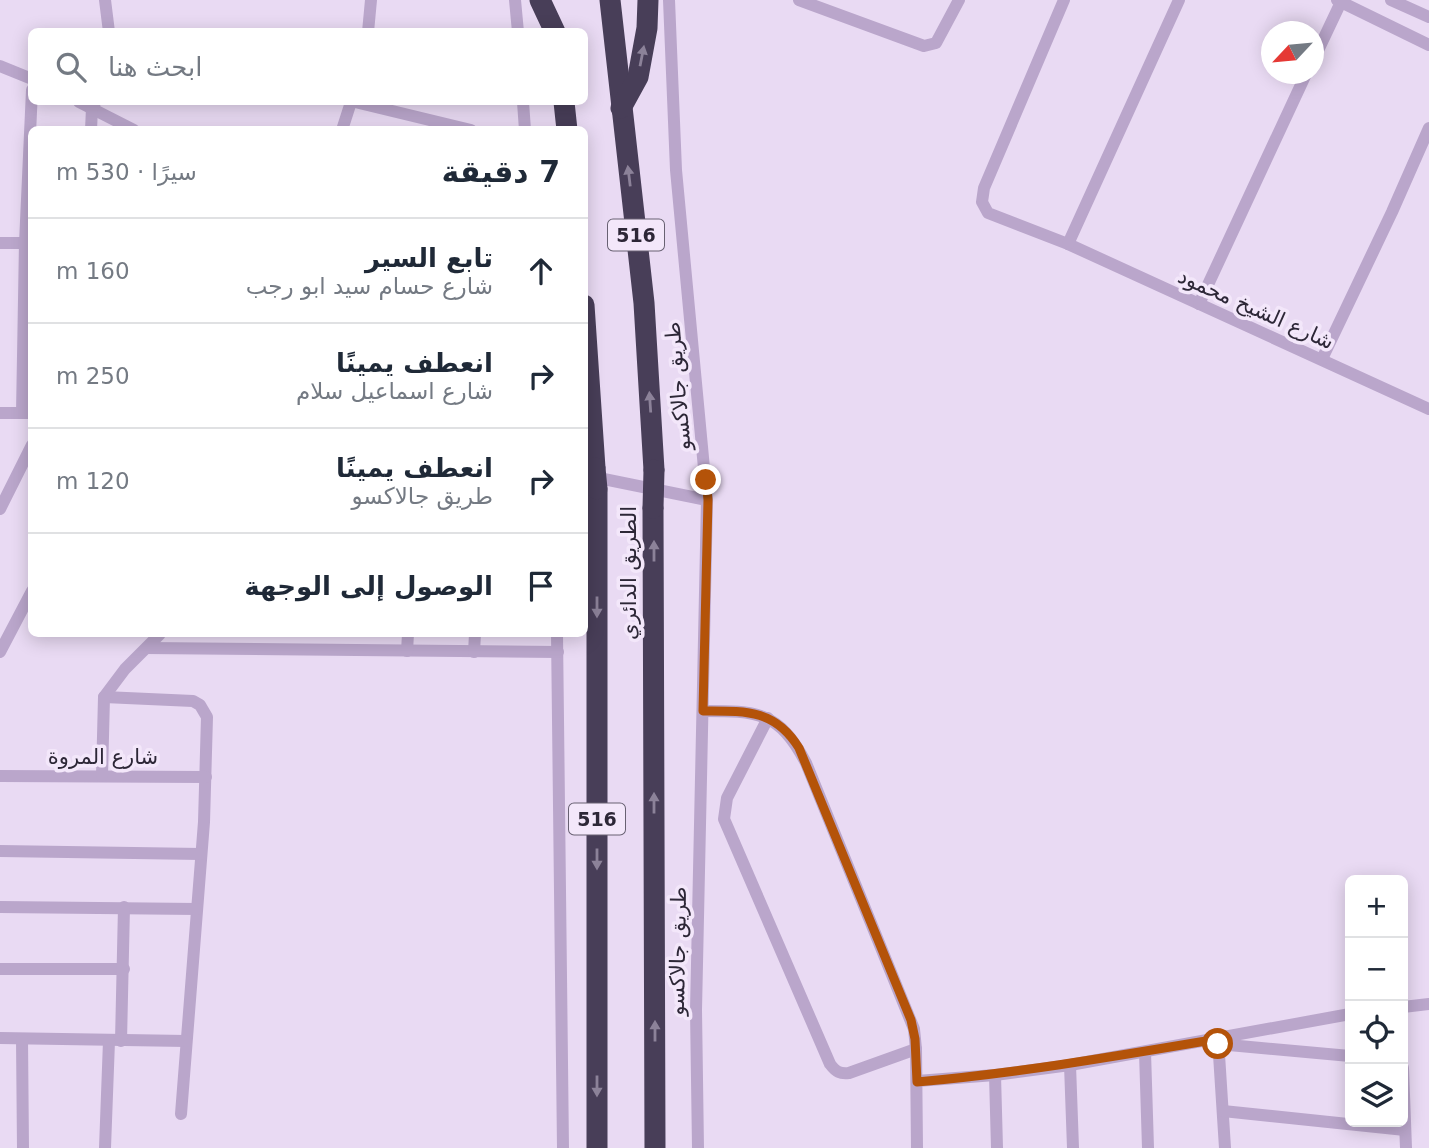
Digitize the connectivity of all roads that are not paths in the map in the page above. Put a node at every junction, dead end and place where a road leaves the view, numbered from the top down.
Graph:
1 (105, 0) edge
2 (371, 0) edge
3 (515, 0) edge
4 (540, 0) edge
5 (553, 0) edge
6 (610, 0) edge
7 (648, 0) edge
8 (669, 0) edge
9 (799, 0) edge
10 (959, 0) edge
11 (1064, 0) edge
12 (1179, 0) edge
13 (1391, 0) edge
14 (1339, 1) edge
15 (1429, 17) edge
16 (108, 28) edge
17 (368, 28) edge
18 (518, 28) edge
19 (554, 28) edge
20 (556, 28) edge
21 (1324, 36) edge
22 (1429, 45) edge
23 (0, 66) edge
24 (28, 77) edge
25 (1301, 84) edge
26 (32, 105) edge
27 (94, 105) edge
28 (352, 105) edge
29 (366, 105) edge
30 (523, 105) edge
31 (564, 105) edge
32 (621, 108) junction
33 (31, 126) edge
34 (91, 126) edge
35 (128, 126) edge
36 (344, 126) edge
37 (454, 126) edge
38 (525, 126) edge
39 (567, 126) edge
40 (1429, 128) edge
41 (0, 243) edge
42 (28, 243) edge
43 (1068, 244) junction
44 (1199, 304) junction
45 (1322, 359) junction
46 (588, 392) edge
47 (1429, 409) edge
48 (0, 413) edge
49 (27, 413) edge
50 (28, 453) edge
51 (592, 478) edge
52 (708, 500) junction
53 (0, 509) edge
54 (28, 599) edge
55 (157, 637) edge
56 (408, 637) edge
57 (475, 637) edge
58 (557, 637) edge
59 (147, 648) junction
60 (407, 651) junction
61 (0, 652) edge
62 (474, 652) junction
63 (558, 652) junction
64 (104, 696) junction
65 (703, 711) junction
66 (768, 718) junction
67 (0, 776) edge
68 (103, 776) junction
69 (206, 777) junction
70 (0, 851) edge
71 (201, 854) junction
72 (0, 907) edge
73 (124, 907) junction
74 (197, 909) junction
75 (0, 969) edge
76 (124, 969) junction
77 (1429, 1004) edge
78 (1408, 1006) edge
79 (1345, 1015) edge
80 (0, 1038) edge
81 (22, 1039) junction
82 (115, 1041) junction
83 (186, 1041) junction
84 (1218, 1042) junction
85 (916, 1049) junction
86 (1145, 1052) junction
87 (1345, 1055) edge
88 (1070, 1065) junction
89 (995, 1075) junction
90 (917, 1082) junction
91 (1223, 1111) junction
92 (181, 1114) dead end
93 (1405, 1127) edge
94 (1405, 1130) junction
95 (23, 1148) edge
96 (105, 1148) edge
97 (563, 1148) edge
98 (597, 1148) edge
99 (655, 1148) edge
100 (698, 1148) edge
101 (917, 1148) edge
102 (997, 1148) edge
103 (1073, 1148) edge
104 (1148, 1148) edge
105 (1225, 1148) edge
106 (1406, 1148) edge

1 - 16 street
2 - 17 street
3 - 18 street
4 - 19 highway
5 - 20 highway
6 - 32 highway, الطريق الدائري / 516
32 -> 7 highway
8 - 52 street, طريق جالاكسو
9 - 10 street
11 - 43 street, شارع الشيخ محمود
12 - 43 street
13 - 15 street
14 - 21 street
14 - 22 street
23 - 24 street
25 - 44 street
26 - 33 street
27 - 34 street
27 - 35 street
28 - 36 street
29 - 37 street
30 - 38 street
31 - 39 highway
99 -> 32 highway, الطريق الدائري / 516, bridge
40 - 45 street
41 - 42 street
42 - 49 street
43 - 44 street, شارع الشيخ محمود
44 - 45 street, شارع الشيخ محمود
45 - 47 street, شارع الشيخ محمود
46 - 51 highway, الطريق الدائري / 516
48 - 49 street
50 - 53 street
51 - 52 street
51 -> 98 highway, الطريق الدائري / 516
52 - 65 street, طريق جالاكسو
54 - 61 street
55 - 59 street
56 - 60 street
57 - 62 street
58 - 63 street
59 - 60 street
59 - 64 street
60 - 62 street
62 - 63 street
63 - 97 street
64 - 68 street
64 - 69 street
65 - 66 street
65 - 100 street, طريق جالاكسو
66 - 85 street
66 - 85 street
67 - 68 street, شارع المروة
68 - 69 street, شارع المروة
69 - 71 street
70 - 71 street
71 - 74 street
72 - 73 street
73 - 74 street
73 - 76 street
74 - 83 street
75 - 76 street
76 - 82 street
77 - 78 street
79 - 84 street
80 - 81 street
81 - 82 street
81 - 95 street
82 - 83 street
82 - 96 street
83 - 92 street
84 - 86 street
84 - 87 street
84 - 91 street
85 - 90 street
86 - 88 street
86 - 104 street
88 - 89 street
88 - 103 street
89 - 90 street
89 - 102 street
90 - 101 street
91 - 94 street
91 - 105 street
93 - 94 street
94 - 106 street

